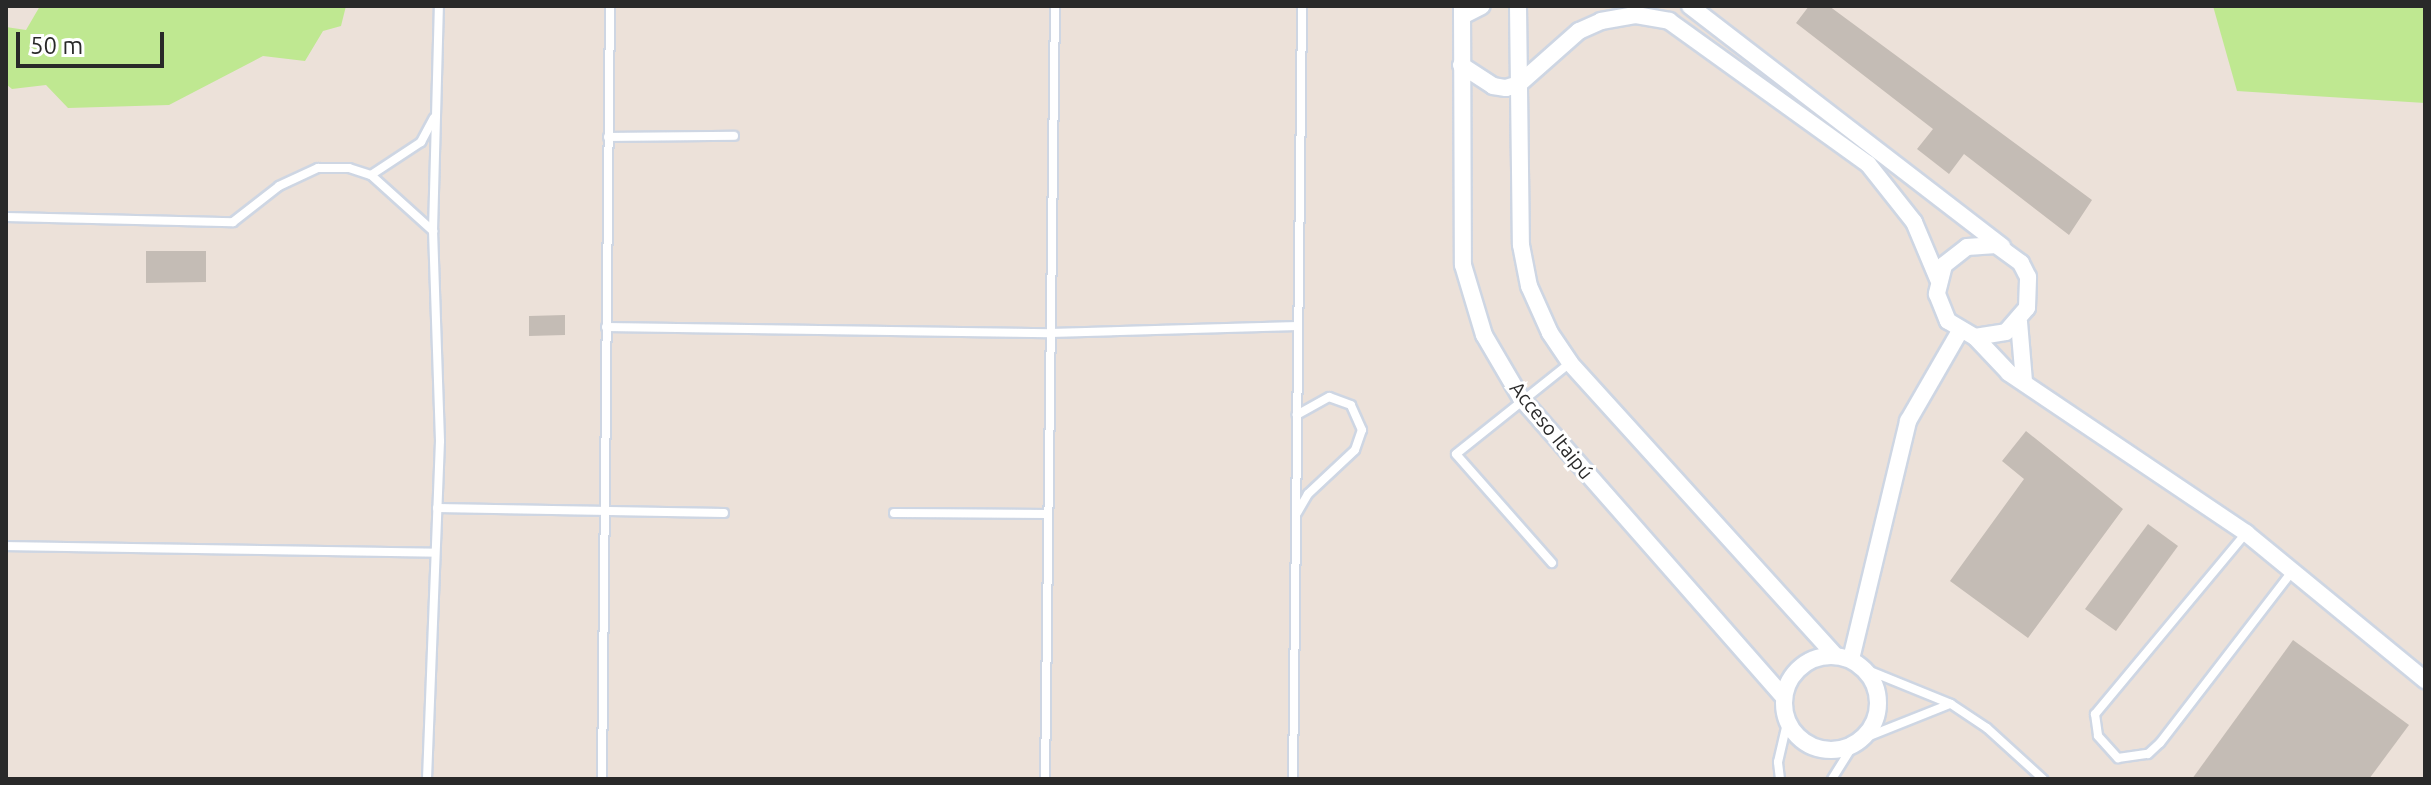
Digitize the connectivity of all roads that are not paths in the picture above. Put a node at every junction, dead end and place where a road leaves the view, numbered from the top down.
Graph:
1 (439, 6) edge
2 (610, 6) edge
3 (1055, 6) edge
4 (1302, 6) edge
5 (1482, 6) edge
6 (1518, 6) edge
7 (1690, 6) edge
8 (1462, 11) edge
9 (1461, 65) junction
10 (1519, 84) junction
11 (436, 115) junction
12 (734, 136) dead end
13 (608, 137) junction
14 (371, 175) junction
15 (6, 217) edge
16 (433, 231) junction
17 (2010, 252) junction
18 (1938, 279) junction
19 (2019, 322) junction
20 (1298, 326) junction
21 (606, 327) junction
22 (1050, 333) junction
23 (1968, 334) junction
24 (1570, 363) junction
25 (2024, 382) junction
26 (1521, 398) junction
27 (1297, 415) junction
28 (437, 508) junction
29 (605, 512) junction
30 (724, 513) dead end
31 (894, 513) dead end
32 (1048, 514) junction
33 (1296, 514) junction
34 (2246, 533) junction
35 (6, 546) edge
36 (435, 553) junction
37 (1552, 563) dead end
38 (2293, 570) junction
39 (1850, 661) junction
40 (2425, 680) edge
41 (1783, 696) junction
42 (1951, 704) junction
43 (1787, 723) junction
44 (1858, 742) junction
45 (427, 779) edge
46 (602, 779) edge
47 (1045, 779) edge
48 (1293, 779) edge
49 (1780, 779) edge
50 (1832, 779) edge
51 (2043, 779) edge

1 - 11 lane
2 - 13 lane
3 - 22 lane
4 - 20 lane
5 - 8 street
6 - 10 street
7 - 17 street
8 - 9 street, Acceso Itaipú
9 - 10 street
9 - 26 street, Acceso Itaipú
10 - 18 street
10 - 24 street
11 - 14 lane
11 - 16 lane
12 - 13 lane
13 - 21 lane
14 - 15 lane
14 - 16 lane
16 - 28 lane
17 - 18 street
17 - 19 street
18 - 23 street
19 - 23 street
19 - 25 street
20 - 22 lane
20 - 27 lane
21 - 22 lane
21 - 29 lane
22 - 32 lane
23 - 25 street
23 - 39 street
24 - 26 lane
24 - 39 street
25 - 34 street
26 - 37 lane
26 - 41 street, Acceso Itaipú
27 - 33 lane
27 - 33 lane
28 - 29 lane
28 - 36 lane
29 - 30 lane
29 - 46 lane
31 - 32 lane
32 - 47 lane
33 - 48 lane
34 - 38 street
34 - 38 lane
35 - 36 lane
36 - 45 lane
38 - 40 street
39 - 41 street
39 - 42 lane
39 - 44 street
41 - 43 street
42 - 44 lane
42 - 51 lane
43 - 44 street
43 - 49 lane
44 - 50 lane

